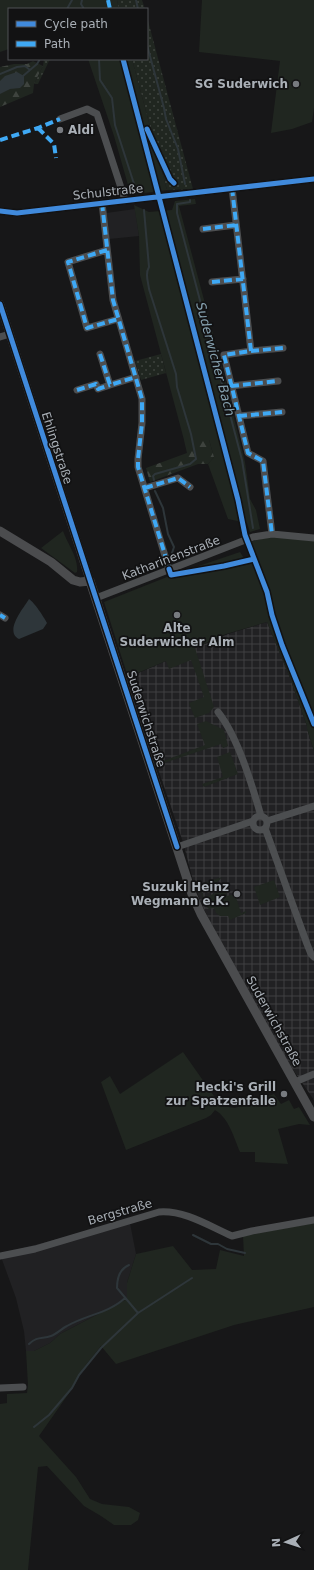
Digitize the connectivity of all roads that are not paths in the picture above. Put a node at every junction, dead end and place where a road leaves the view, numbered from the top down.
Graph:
1 (60, 119) dead end
2 (314, 179) edge
3 (232, 188) junction
4 (125, 200) junction
5 (102, 203) junction
6 (0, 211) edge
7 (236, 225) junction
8 (203, 229) dead end
9 (107, 250) junction
10 (243, 279) junction
11 (212, 282) dead end
12 (0, 304) edge
13 (118, 319) junction
14 (10, 334) junction
15 (0, 337) edge
16 (283, 348) dead end
17 (251, 352) junction
18 (100, 354) dead end
19 (136, 377) junction
20 (278, 381) dead end
21 (110, 385) junction
22 (231, 386) junction
23 (77, 390) dead end
24 (282, 412) dead end
25 (239, 416) junction
26 (190, 487) dead end
27 (145, 488) junction
28 (0, 531) edge
29 (272, 534) junction
30 (314, 538) edge
31 (169, 570) junction
32 (90, 581) junction
33 (96, 598) junction
34 (0, 615) edge
35 (0, 621) edge
36 (218, 712) dead end
37 (314, 806) edge
38 (253, 822) junction
39 (264, 822) junction
40 (177, 847) junction
41 (314, 957) edge
42 (314, 1074) edge
43 (295, 1082) junction
44 (314, 1117) edge
45 (314, 1220) edge
46 (0, 1256) edge
47 (23, 1387) dead end
48 (0, 1388) edge

1 - 4 street, Schulstraße
2 - 3 street, Schulstraße
3 - 4 street, Schulstraße
3 - 7 street
4 - 5 street, Schulstraße
5 - 6 street, Schulstraße
5 - 9 street
7 - 8 street
7 - 10 street
9 - 13 street
9 - 13 street
10 - 11 street
10 - 17 street
12 - 14 street, Ehlingstraße
13 - 19 street
14 - 15 street
14 - 32 street, Ehlingstraße
16 - 17 street
17 - 22 street
18 - 21 street
19 - 21 street
19 - 27 street
20 - 22 street
21 - 23 street
22 - 25 street
24 - 25 street
25 - 29 street
26 - 27 street
27 - 31 street
28 - 32 main road
29 - 30 street, Katharinenstraße
29 - 31 street, Katharinenstraße
31 - 33 street, Katharinenstraße
32 - 33 main road, Ehlingstraße
33 - 40 main road, Suderwichstraße
34 - 35 street
36 - 39 street
37 - 39 street
38 - 39 street
38 - 39 street
38 - 40 street
39 - 41 street
40 - 43 main road, Suderwichstraße
42 - 43 street
43 - 44 main road, Suderwichstraße
45 - 46 street, Bergstraße
47 - 48 street

